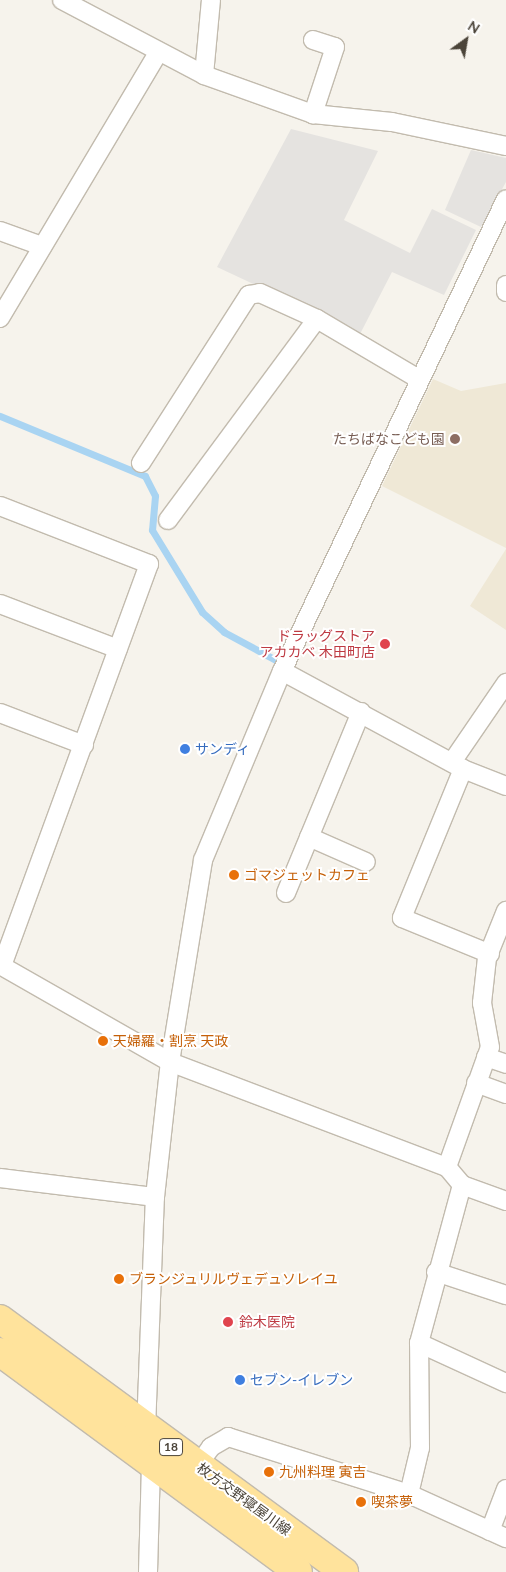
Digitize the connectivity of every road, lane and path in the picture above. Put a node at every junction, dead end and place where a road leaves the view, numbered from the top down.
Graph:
1 (62, 0) edge
2 (211, 0) edge
3 (313, 40) dead end
4 (158, 53) junction
5 (204, 75) junction
6 (313, 114) junction
7 (506, 146) edge
8 (506, 199) edge
9 (0, 231) edge
10 (42, 246) junction
11 (506, 285) edge
12 (8, 290) edge
13 (506, 292) edge
14 (0, 318) edge
15 (317, 319) junction
16 (419, 379) junction
17 (141, 463) dead end
18 (0, 506) edge
19 (168, 520) dead end
20 (0, 604) edge
21 (118, 649) junction
22 (282, 671) junction
23 (506, 683) edge
24 (361, 712) junction
25 (0, 714) edge
26 (84, 744) junction
27 (458, 766) junction
28 (506, 786) edge
29 (309, 837) junction
30 (366, 862) dead end
31 (286, 893) dead end
32 (506, 911) edge
33 (490, 954) junction
34 (1, 965) edge
35 (486, 1058) junction
36 (170, 1062) junction
37 (506, 1064) edge
38 (476, 1082) junction
39 (506, 1094) edge
40 (447, 1167) junction
41 (0, 1178) edge
42 (462, 1185) junction
43 (155, 1197) junction
44 (506, 1201) edge
45 (436, 1272) junction
46 (506, 1295) edge
47 (0, 1319) edge
48 (418, 1343) junction
49 (0, 1352) edge
50 (506, 1382) edge
51 (146, 1429) junction
52 (151, 1463) junction
53 (198, 1465) junction
54 (506, 1489) edge
55 (409, 1494) junction
56 (490, 1531) junction
57 (506, 1538) edge
58 (148, 1572) edge
59 (298, 1572) edge
60 (344, 1572) edge

1 - 4 street
2 - 5 street
3 - 6 street
4 - 5 street
4 - 10 street
5 - 6 street
6 - 7 street
8 - 16 street
9 - 10 street
10 - 12 street
11 - 13 street
12 - 14 street
15 - 16 street
15 - 17 street
15 - 19 street
16 - 22 street
18 - 21 street
20 - 21 street
21 - 26 street
22 - 24 street
22 - 36 street
23 - 27 street
24 - 27 street
24 - 29 street
25 - 26 street
26 - 34 street
27 - 28 street
27 - 33 street
29 - 30 street
29 - 31 street
32 - 33 street
33 - 35 street
34 - 36 street
35 - 37 street
35 - 38 street
36 - 40 street
36 - 43 street
38 - 39 street
38 - 40 street
40 - 42 street
41 - 43 street
42 - 44 street
42 - 45 street
43 - 51 street
45 - 46 street
45 - 48 street
47 - 51 main road, 枚方交野寝屋川線 / 18
48 - 50 street
48 - 55 street
49 - 52 main road, 枚方交野寝屋川線 / 18
51 - 52 street
51 - 53 main road, 枚方交野寝屋川線 / 18
52 - 58 street
52 - 59 main road, 枚方交野寝屋川線 / 18
53 - 55 street
53 - 60 main road, 枚方交野寝屋川線 / 18
54 - 56 street
55 - 56 street
56 - 57 street

